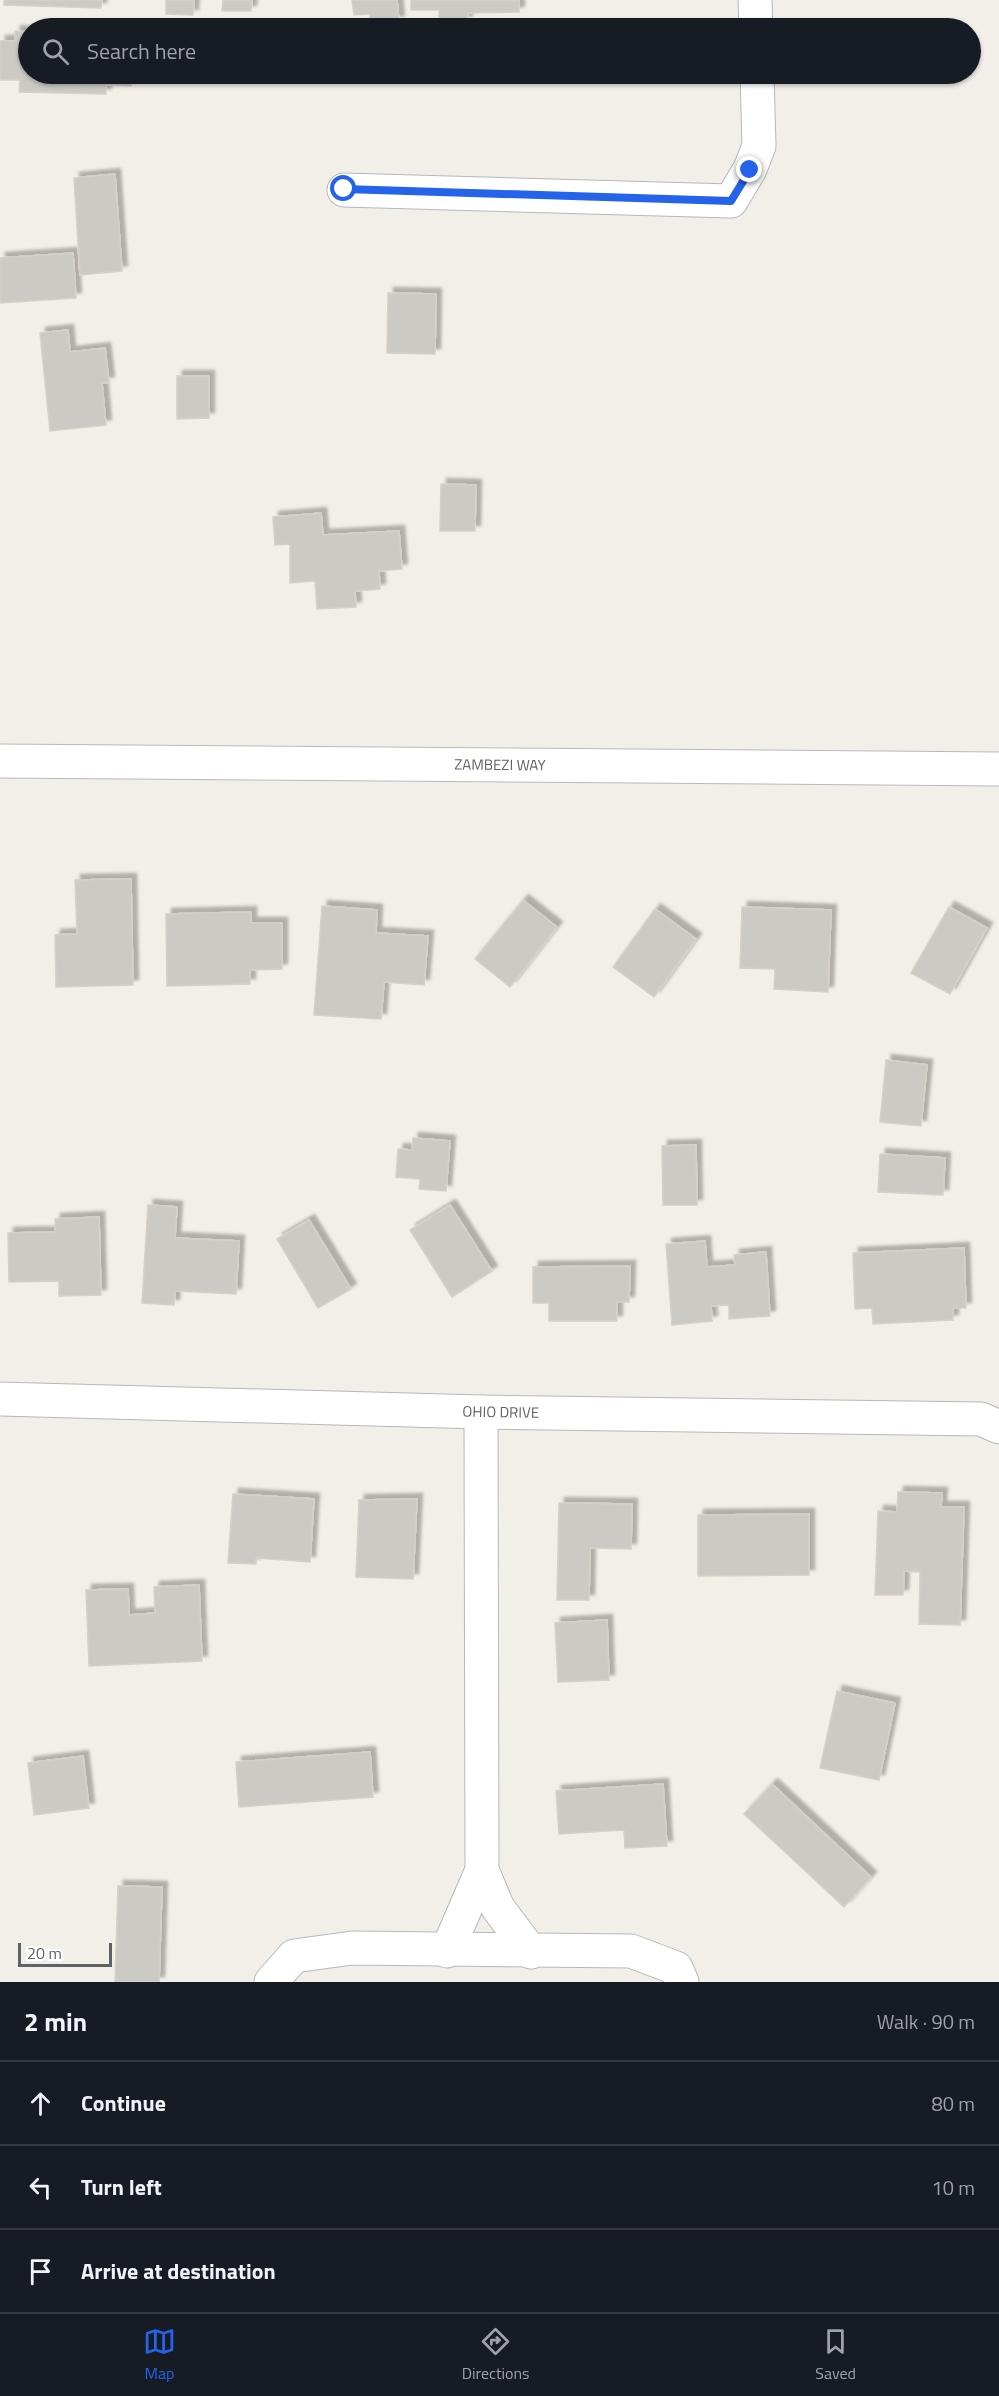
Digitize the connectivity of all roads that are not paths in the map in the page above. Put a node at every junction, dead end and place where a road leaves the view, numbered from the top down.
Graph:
1 (755, 0) edge
2 (756, 18) edge
3 (757, 84) edge
4 (344, 189) dead end
5 (0, 761) edge
6 (999, 769) edge
7 (0, 1399) edge
8 (481, 1412) junction
9 (999, 1427) edge
10 (482, 1870) junction
11 (447, 1950) junction
12 (531, 1952) junction
13 (272, 1982) edge
14 (682, 1982) edge

1 - 2 street
3 - 4 street
5 - 6 street, ZAMBEZI WAY
7 - 8 street, OHIO DRIVE
8 - 9 street, OHIO DRIVE
8 - 10 street
10 - 11 street
10 - 12 street
11 - 12 street
11 - 13 street
12 - 14 street

